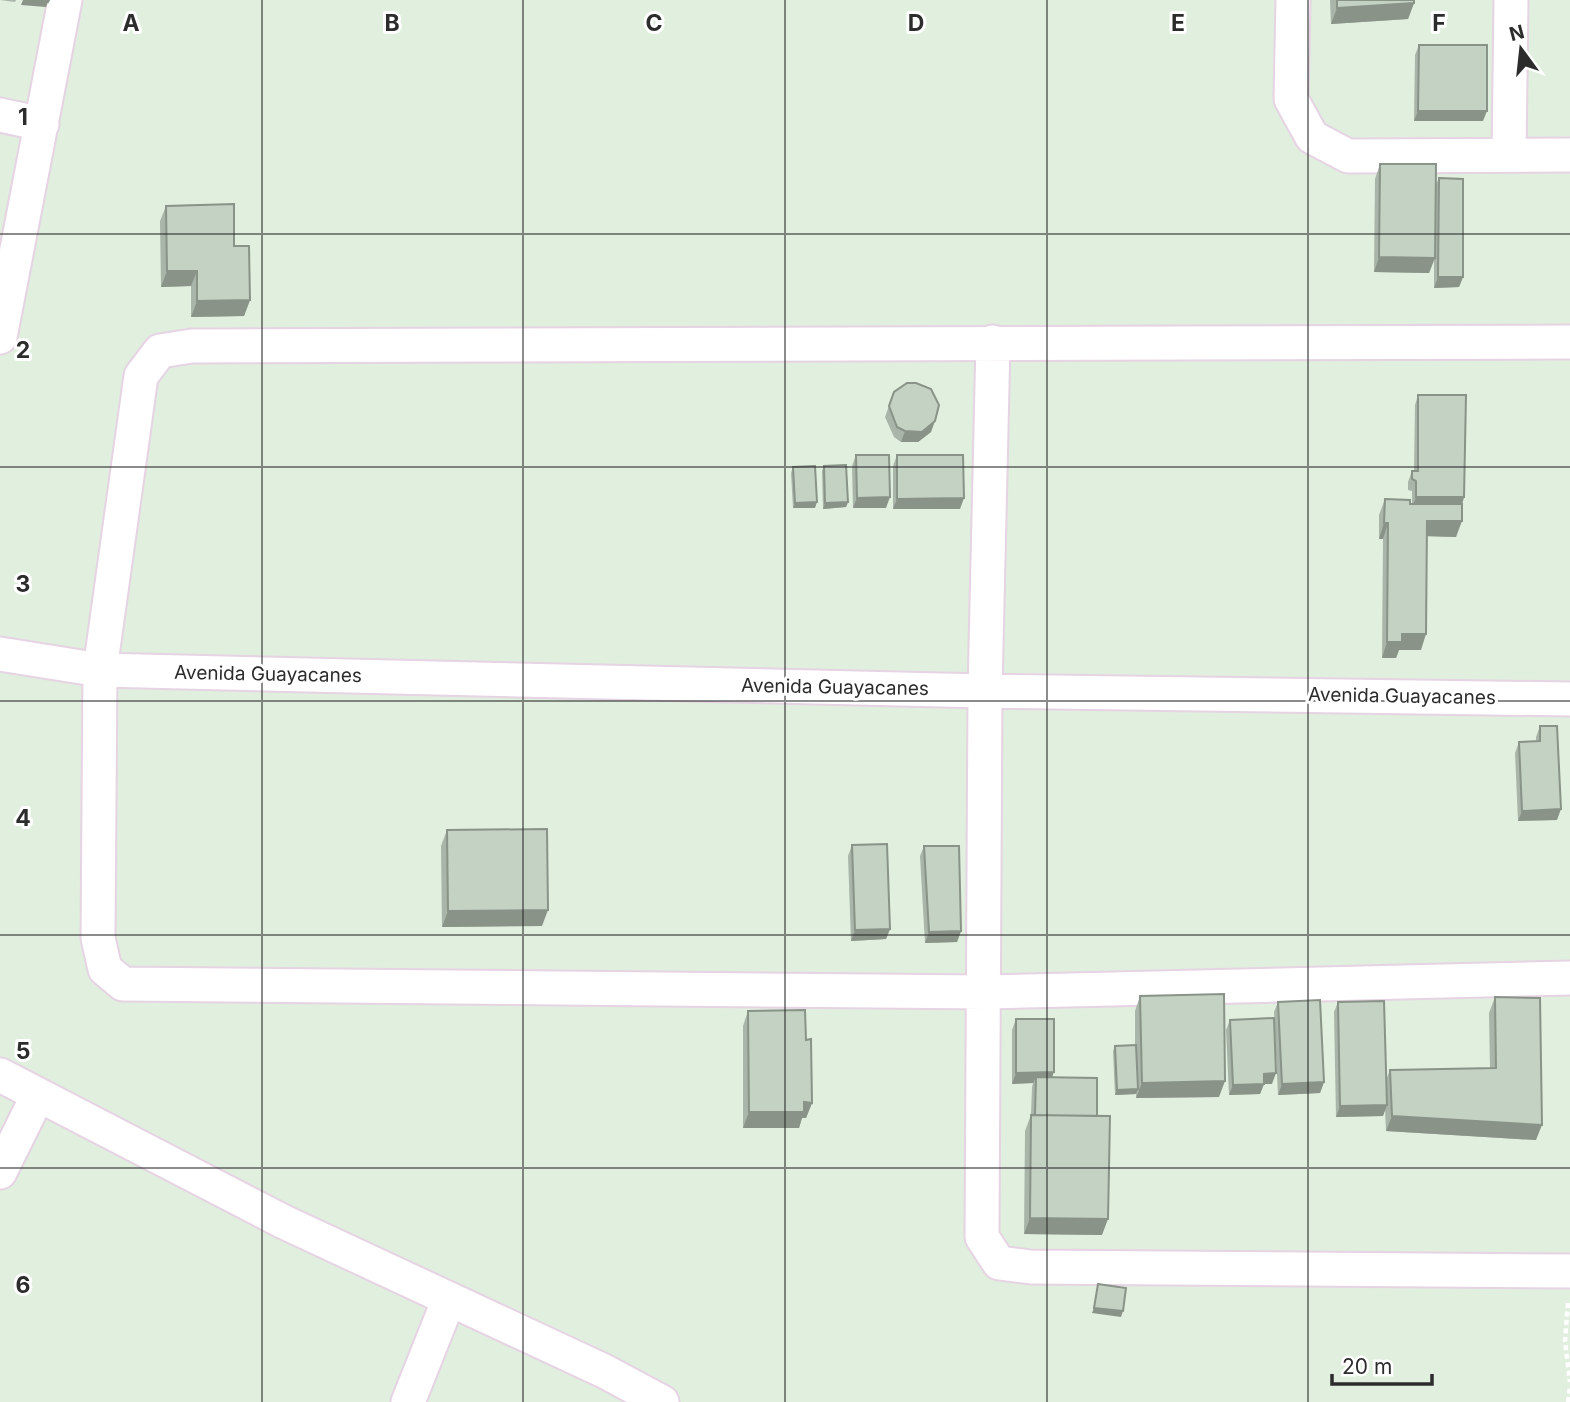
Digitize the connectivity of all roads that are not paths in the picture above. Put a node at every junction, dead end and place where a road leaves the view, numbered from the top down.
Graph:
1 (65, 0) edge
2 (1293, 0) edge
3 (1511, 0) edge
4 (0, 115) edge
5 (41, 124) junction
6 (1509, 155) junction
7 (1570, 155) edge
8 (0, 337) edge
9 (993, 342) junction
10 (1570, 342) edge
11 (0, 654) edge
12 (100, 670) junction
13 (985, 691) junction
14 (1570, 699) edge
15 (1570, 978) edge
16 (986, 992) junction
17 (0, 1075) edge
18 (38, 1095) junction
19 (0, 1172) edge
20 (1569, 1271) edge
21 (449, 1299) junction
22 (408, 1402) edge
23 (662, 1402) edge

1 - 5 street
2 - 6 street
3 - 6 street
4 - 5 street
5 - 8 street
6 - 7 street
9 - 10 street
9 - 12 street
9 - 13 street
11 - 12 street, Avenida Guayacanes
12 - 13 street, Avenida Guayacanes
12 - 16 street
13 - 14 street, Avenida Guayacanes
13 - 16 street
15 - 16 street
16 - 20 street
17 - 18 street
18 - 19 street
18 - 21 street
21 - 22 street
21 - 23 street

